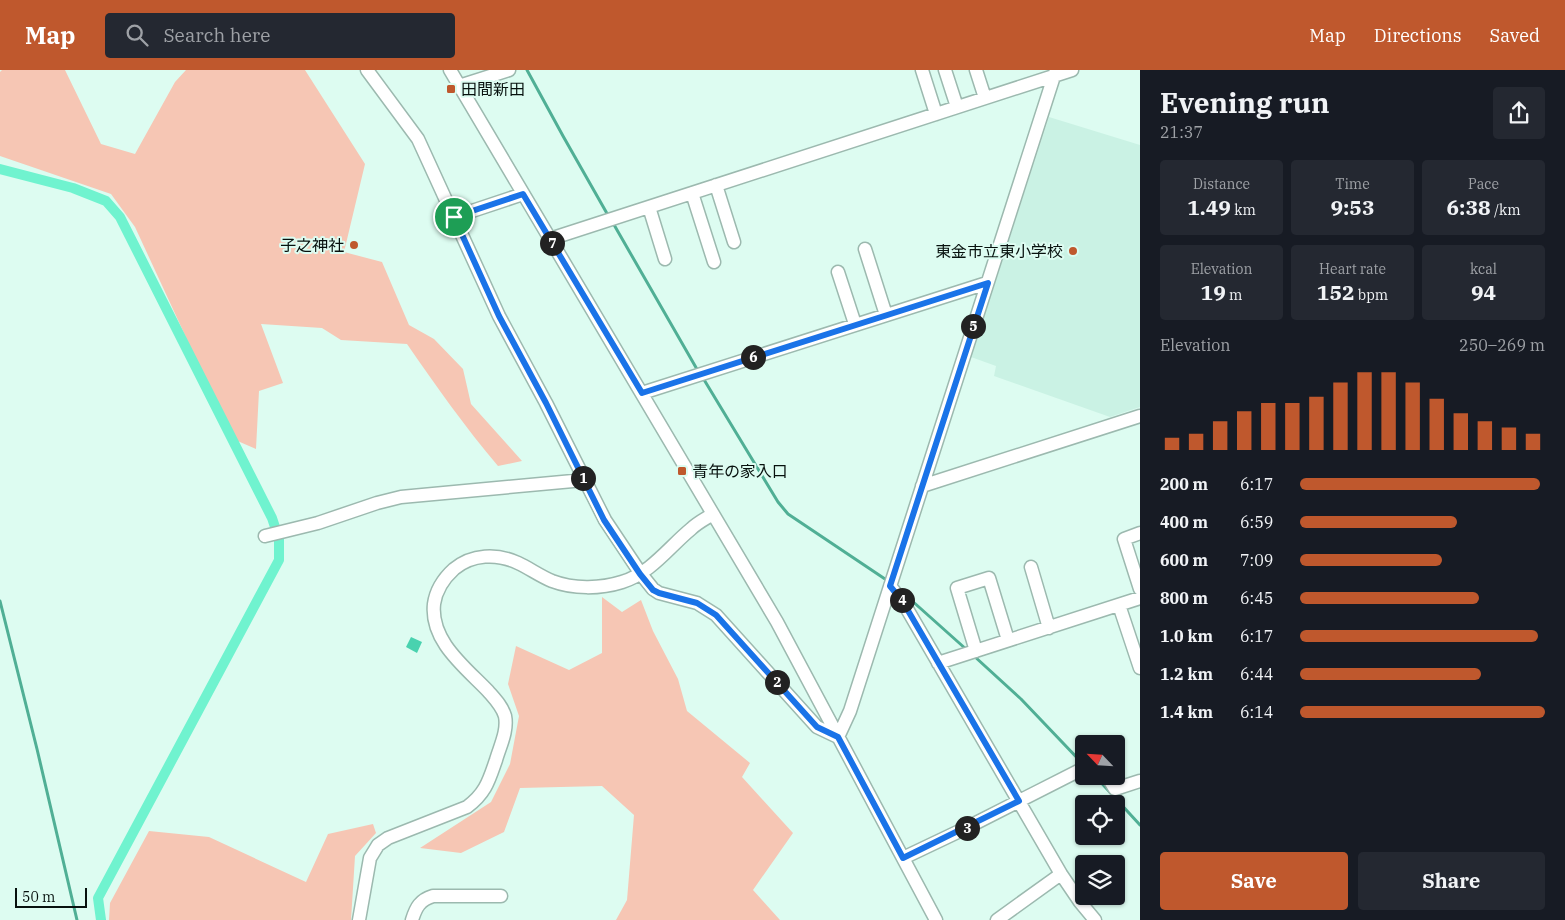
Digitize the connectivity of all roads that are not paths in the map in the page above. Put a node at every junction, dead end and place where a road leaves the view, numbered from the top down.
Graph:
1 (366, 70) edge
2 (450, 70) edge
3 (509, 70) edge
4 (922, 70) edge
5 (945, 70) edge
6 (976, 70) edge
7 (1072, 70) edge
8 (1055, 73) edge
9 (460, 86) junction
10 (985, 98) junction
11 (957, 107) junction
12 (936, 114) junction
13 (716, 185) junction
14 (692, 193) junction
15 (523, 194) junction
16 (649, 207) junction
17 (454, 217) junction
18 (550, 239) junction
19 (734, 242) dead end
20 (865, 249) dead end
21 (665, 259) dead end
22 (714, 262) dead end
23 (838, 272) dead end
24 (988, 283) junction
25 (886, 315) junction
26 (855, 324) junction
27 (642, 393) junction
28 (1140, 416) edge
29 (584, 480) junction
30 (922, 486) junction
31 (713, 514) junction
32 (1140, 533) edge
33 (265, 536) dead end
34 (1031, 567) dead end
35 (640, 574) junction
36 (890, 586) junction
37 (1140, 589) edge
38 (1140, 598) edge
39 (1119, 605) junction
40 (1048, 628) junction
41 (1008, 640) junction
42 (976, 651) junction
43 (938, 663) junction
44 (1140, 668) edge
45 (838, 737) junction
46 (1075, 773) edge
47 (1140, 781) edge
48 (1113, 785) edge
49 (1019, 801) junction
50 (903, 858) junction
51 (1061, 874) junction
52 (501, 896) dead end
53 (359, 920) edge
54 (412, 920) edge
55 (936, 920) edge
56 (997, 920) edge
57 (1095, 920) edge

1 - 17 street
2 - 9 street
3 - 9 street
4 - 12 street
5 - 11 street
6 - 10 street
7 - 8 street
8 - 10 street
8 - 24 street
9 - 15 street
10 - 11 street
11 - 12 street
12 - 13 street
13 - 14 street
13 - 19 street
14 - 16 street
14 - 22 street
15 - 17 street
15 - 18 street
16 - 18 street
16 - 21 street
17 - 29 street
18 - 27 street
20 - 25 street
23 - 26 street
24 - 25 street
24 - 30 street
25 - 26 street
26 - 27 street
27 - 31 street
28 - 30 street
29 - 33 street
29 - 35 street
30 - 36 street
31 - 35 street
31 - 45 street
32 - 37 street
34 - 40 street
35 - 45 street
35 - 53 street
36 - 43 street
36 - 45 street
38 - 39 street
39 - 40 street
39 - 44 street
40 - 41 street
41 - 42 street
41 - 42 street
42 - 43 street
43 - 49 street
45 - 50 street
46 - 49 street
47 - 48 street
49 - 50 street
49 - 51 street
50 - 55 street
51 - 56 street
51 - 57 street
52 - 54 street

